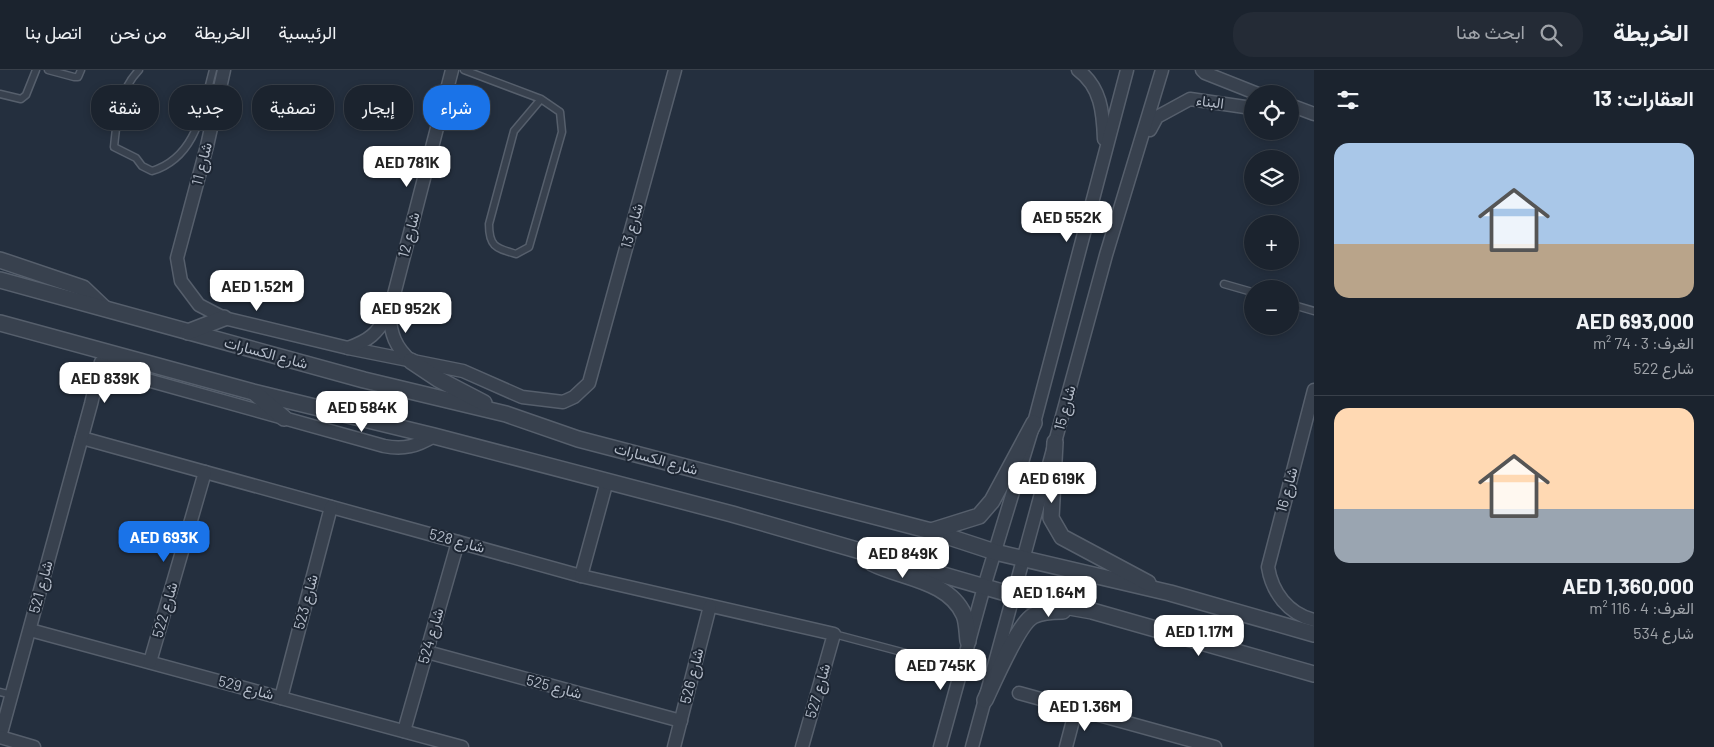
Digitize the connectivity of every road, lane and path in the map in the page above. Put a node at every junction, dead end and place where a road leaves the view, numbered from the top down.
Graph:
1 (36, 70) edge
2 (48, 70) edge
3 (81, 70) edge
4 (139, 70) edge
5 (213, 70) edge
6 (224, 70) edge
7 (452, 70) edge
8 (464, 70) edge
9 (675, 70) edge
10 (1078, 70) edge
11 (1127, 70) edge
12 (1162, 70) edge
13 (1202, 70) edge
14 (1244, 88) edge
15 (0, 94) edge
16 (540, 99) junction
17 (1244, 107) edge
18 (1299, 108) edge
19 (1314, 114) edge
20 (1299, 116) edge
21 (1314, 118) edge
22 (1104, 151) junction
23 (1135, 156) junction
24 (177, 258) joint
25 (0, 260) edge
26 (0, 280) edge
27 (1224, 284) dead end
28 (1244, 290) edge
29 (1299, 307) edge
30 (105, 309) junction
31 (1314, 311) edge
32 (388, 314) junction
33 (224, 318) junction
34 (0, 323) edge
35 (188, 332) junction
36 (348, 348) junction
37 (411, 361) junction
38 (589, 382) joint
39 (1314, 390) edge
40 (253, 392) junction
41 (506, 414) junction
42 (284, 418) junction
43 (1034, 423) junction
44 (434, 436) junction
45 (82, 438) junction
46 (1055, 442) junction
47 (204, 472) junction
48 (606, 482) junction
49 (331, 507) junction
50 (931, 531) junction
51 (458, 542) junction
52 (830, 543) junction
53 (995, 552) junction
54 (1024, 560) junction
55 (581, 576) junction
56 (984, 587) junction
57 (1170, 594) junction
58 (1013, 595) junction
59 (710, 606) junction
60 (1092, 610) junction
61 (1314, 620) edge
62 (30, 630) junction
63 (834, 634) junction
64 (1314, 634) edge
65 (968, 641) junction
66 (427, 652) junction
67 (932, 660) dead end
68 (150, 662) junction
69 (1314, 674) edge
70 (1019, 693) dead end
71 (6, 694) edge
72 (281, 698) junction
73 (985, 700) junction
74 (1076, 709) junction
75 (681, 721) junction
76 (404, 731) junction
77 (0, 737) edge
78 (32, 747) edge
79 (462, 747) edge
80 (674, 747) edge
81 (802, 747) edge
82 (940, 747) edge
83 (972, 747) edge
84 (1066, 747) edge
85 (1213, 747) edge

1 - 15 lane
2 - 3 lane
4 - 5 lane
6 - 24 street, شارع 11
7 - 32 street, شارع 12
8 - 16 lane
9 - 38 street, شارع 13
10 - 22 street
11 - 22 street, شارع 15
12 - 23 street, شارع 15
13 - 14 street, البناء
16 - 16 lane
17 - 23 street, البناء
18 - 19 street
20 - 21 street
22 - 43 street, شارع 15
23 - 46 street, شارع 15
24 - 33 street, شارع الكسارات
25 - 30 street
26 - 30 street, شارع الكسارات
27 - 28 lane
29 - 31 lane
30 - 35 street, شارع الكسارات
32 - 36 street, شارع 12
32 - 37 street, شارع 12
33 - 35 street
33 - 36 street, شارع الكسارات
34 - 40 street
35 - 41 street, شارع الكسارات
36 - 37 street, شارع الكسارات
37 - 38 street, شارع الكسارات
37 - 41 street
39 - 61 street, شارع 16
40 - 42 street
40 - 44 street
41 - 50 street, شارع الكسارات
42 - 44 street
42 - 45 street
43 - 50 street
43 - 53 street, شارع 15
44 - 48 street
45 - 47 street, شارع 528
45 - 62 street, شارع 521
46 - 54 street, شارع 15
46 - 57 street
47 - 49 street, شارع 528
47 - 68 street, شارع 522
48 - 52 street
48 - 55 street
49 - 51 street, شارع 528
49 - 72 street, شارع 523
50 - 53 street, شارع الكسارات
51 - 55 street, شارع 528
51 - 66 street, شارع 524
52 - 56 street
52 - 65 street
53 - 54 street, شارع الكسارات
53 - 56 street, شارع 15
54 - 57 street, شارع الكسارات
54 - 58 street, شارع 15
55 - 59 street, شارع 528
56 - 58 street
56 - 65 street, شارع 15
57 - 64 street, شارع الكسارات
58 - 60 street
58 - 73 street, شارع 15
59 - 63 street, شارع 528
59 - 75 street, شارع 526
60 - 69 street
60 - 73 street
62 - 68 street, شارع 529
62 - 71 street, شارع 521
63 - 67 lane
63 - 81 street, شارع 527
65 - 82 street, شارع 15
66 - 75 street, شارع 525
66 - 76 street, شارع 524
68 - 72 street, شارع 529
70 - 74 street
71 - 77 street, شارع 521
72 - 76 street, شارع 529
73 - 83 street, شارع 15
74 - 84 street
74 - 85 street
75 - 80 street, شارع 526
76 - 79 street, شارع 529
77 - 78 street

